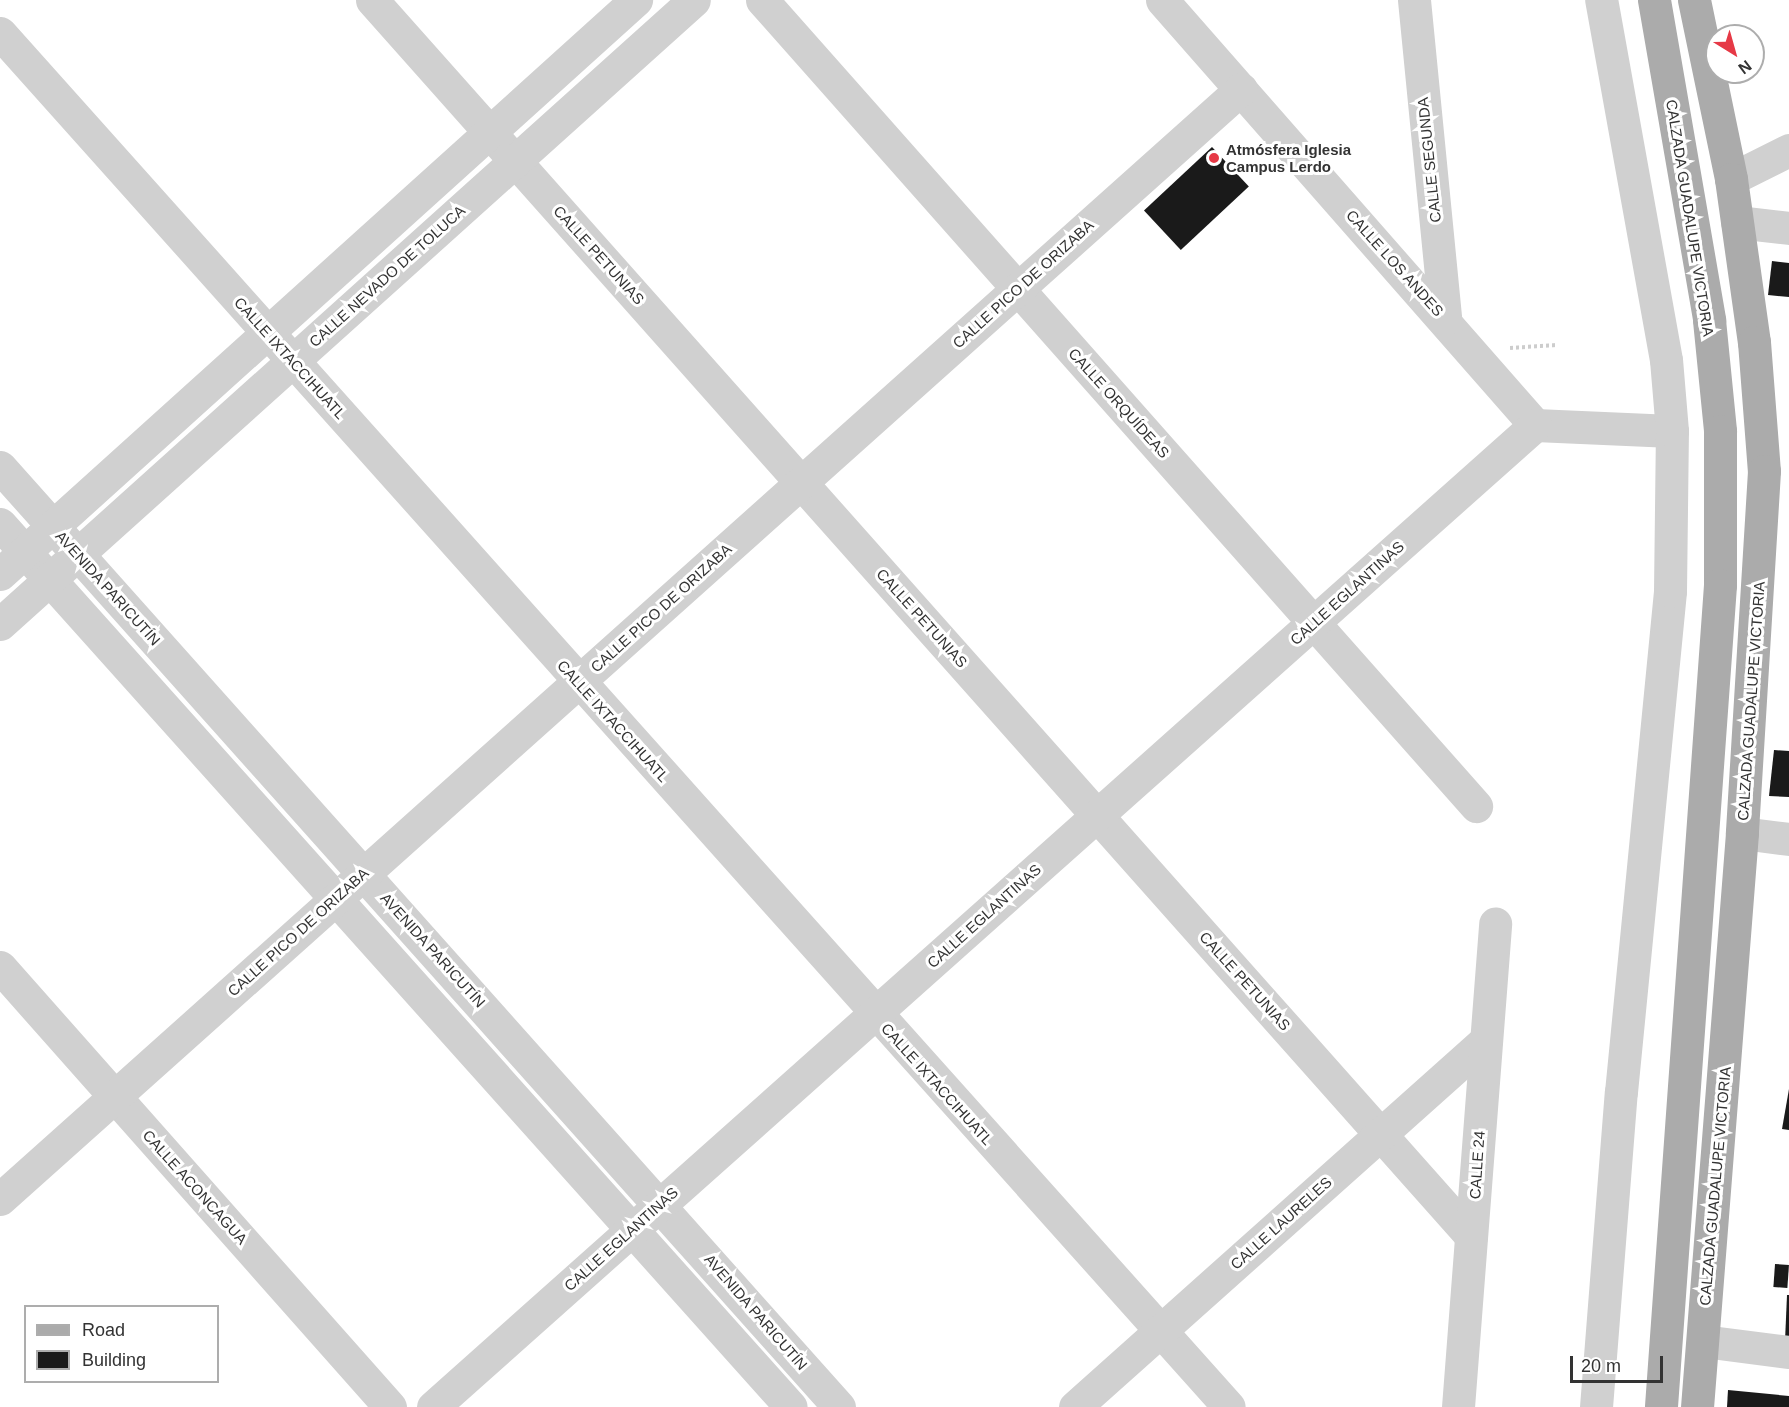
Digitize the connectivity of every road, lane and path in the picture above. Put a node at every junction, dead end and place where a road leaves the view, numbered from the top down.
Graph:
1 (372, 0) edge
2 (636, 0) edge
3 (694, 0) edge
4 (762, 0) edge
5 (1162, 0) edge
6 (1414, 0) edge
7 (1601, 0) edge
8 (1654, 0) edge
9 (1694, 0) edge
10 (0, 33) edge
11 (1240, 89) junction
12 (489, 132) junction
13 (1789, 150) edge
14 (515, 161) junction
15 (1731, 179) junction
16 (1737, 222) junction
17 (1789, 228) edge
18 (1018, 289) junction
19 (1445, 319) junction
20 (267, 333) junction
21 (292, 361) junction
22 (1535, 425) junction
23 (1672, 431) junction
24 (0, 467) edge
25 (801, 482) junction
26 (0, 524) edge
27 (52, 526) junction
28 (24, 551) junction
29 (78, 554) junction
30 (0, 574) edge
31 (50, 579) junction
32 (1313, 623) junction
33 (0, 624) edge
34 (578, 682) junction
35 (1476, 806) dead end
36 (1097, 815) junction
37 (1742, 832) junction
38 (1789, 838) edge
39 (364, 873) junction
40 (336, 898) junction
41 (1495, 923) dead end
42 (0, 967) edge
43 (874, 1014) junction
44 (1486, 1040) junction
45 (115, 1096) junction
46 (1381, 1134) junction
47 (0, 1199) edge
48 (661, 1204) junction
49 (633, 1228) junction
50 (1471, 1236) junction
51 (1160, 1331) junction
52 (1703, 1341) junction
53 (1789, 1352) edge
54 (390, 1407) edge
55 (433, 1407) edge
56 (791, 1407) edge
57 (839, 1407) edge
58 (1075, 1407) edge
59 (1229, 1407) edge
60 (1458, 1407) edge
61 (1596, 1407) edge
62 (1661, 1407) edge
63 (1698, 1407) edge

1 - 12 street, CALLE PETUNIAS
2 - 12 street
3 - 14 street, CALLE NEVADO DE TOLUCA
4 - 18 street, CALLE ORQUÍDEAS
5 - 11 street, CALLE LOS ANDES
6 - 19 street, CALLE SEGUNDA
7 - 23 street
8 - 62 main road, CALZADA GUADALUPE VICTORIA
9 - 15 main road, CALZADA GUADALUPE VICTORIA
10 - 20 street, CALLE IXTACCIHUATL
11 - 18 street, CALLE PICO DE ORIZABA
11 - 19 street, CALLE LOS ANDES
12 - 14 street, CALLE PETUNIAS
12 - 20 street
13 - 15 street
14 - 21 street, CALLE NEVADO DE TOLUCA
14 - 25 street, CALLE PETUNIAS
15 - 16 main road, CALZADA GUADALUPE VICTORIA
16 - 17 street
16 - 37 main road, CALZADA GUADALUPE VICTORIA
18 - 25 street, CALLE PICO DE ORIZABA
18 - 32 street, CALLE ORQUÍDEAS
19 - 22 street, CALLE LOS ANDES
20 - 21 street, CALLE IXTACCIHUATL
20 - 27 street
21 - 29 street, CALLE NEVADO DE TOLUCA
21 - 34 street, CALLE IXTACCIHUATL
22 - 23 street
22 - 32 street, CALLE EGLANTINAS
23 - 61 street
24 - 27 street, AVENIDA PARICUTÍN
25 - 34 street, CALLE PICO DE ORIZABA
25 - 36 street, CALLE PETUNIAS
26 - 28 street
27 - 28 street
27 - 29 street, AVENIDA PARICUTÍN
28 - 30 street
28 - 31 street
29 - 31 street, CALLE NEVADO DE TOLUCA
29 - 39 street, AVENIDA PARICUTÍN
31 - 33 street, CALLE NEVADO DE TOLUCA
31 - 40 street
32 - 35 street, CALLE ORQUÍDEAS
32 - 36 street, CALLE EGLANTINAS
34 - 39 street, CALLE PICO DE ORIZABA
34 - 43 street, CALLE IXTACCIHUATL
36 - 43 street, CALLE EGLANTINAS
36 - 46 street, CALLE PETUNIAS
37 - 38 street
37 - 52 main road, CALZADA GUADALUPE VICTORIA
39 - 40 street, CALLE PICO DE ORIZABA
39 - 48 street, AVENIDA PARICUTÍN
40 - 45 street, CALLE PICO DE ORIZABA
40 - 49 street
41 - 44 street, CALLE 24
42 - 45 street, CALLE ACONCAGUA
43 - 48 street, CALLE EGLANTINAS
43 - 51 street, CALLE IXTACCIHUATL
44 - 46 street, CALLE LAURELES
44 - 50 street, CALLE 24
45 - 47 street, CALLE PICO DE ORIZABA
45 - 54 street, CALLE ACONCAGUA
46 - 50 street, CALLE PETUNIAS
46 - 51 street, CALLE LAURELES
48 - 49 street, CALLE EGLANTINAS
48 - 57 street, AVENIDA PARICUTÍN
49 - 55 street, CALLE EGLANTINAS
49 - 56 street
50 - 60 street, CALLE 24
51 - 58 street, CALLE LAURELES
51 - 59 street, CALLE IXTACCIHUATL
52 - 53 street
52 - 63 main road, CALZADA GUADALUPE VICTORIA

